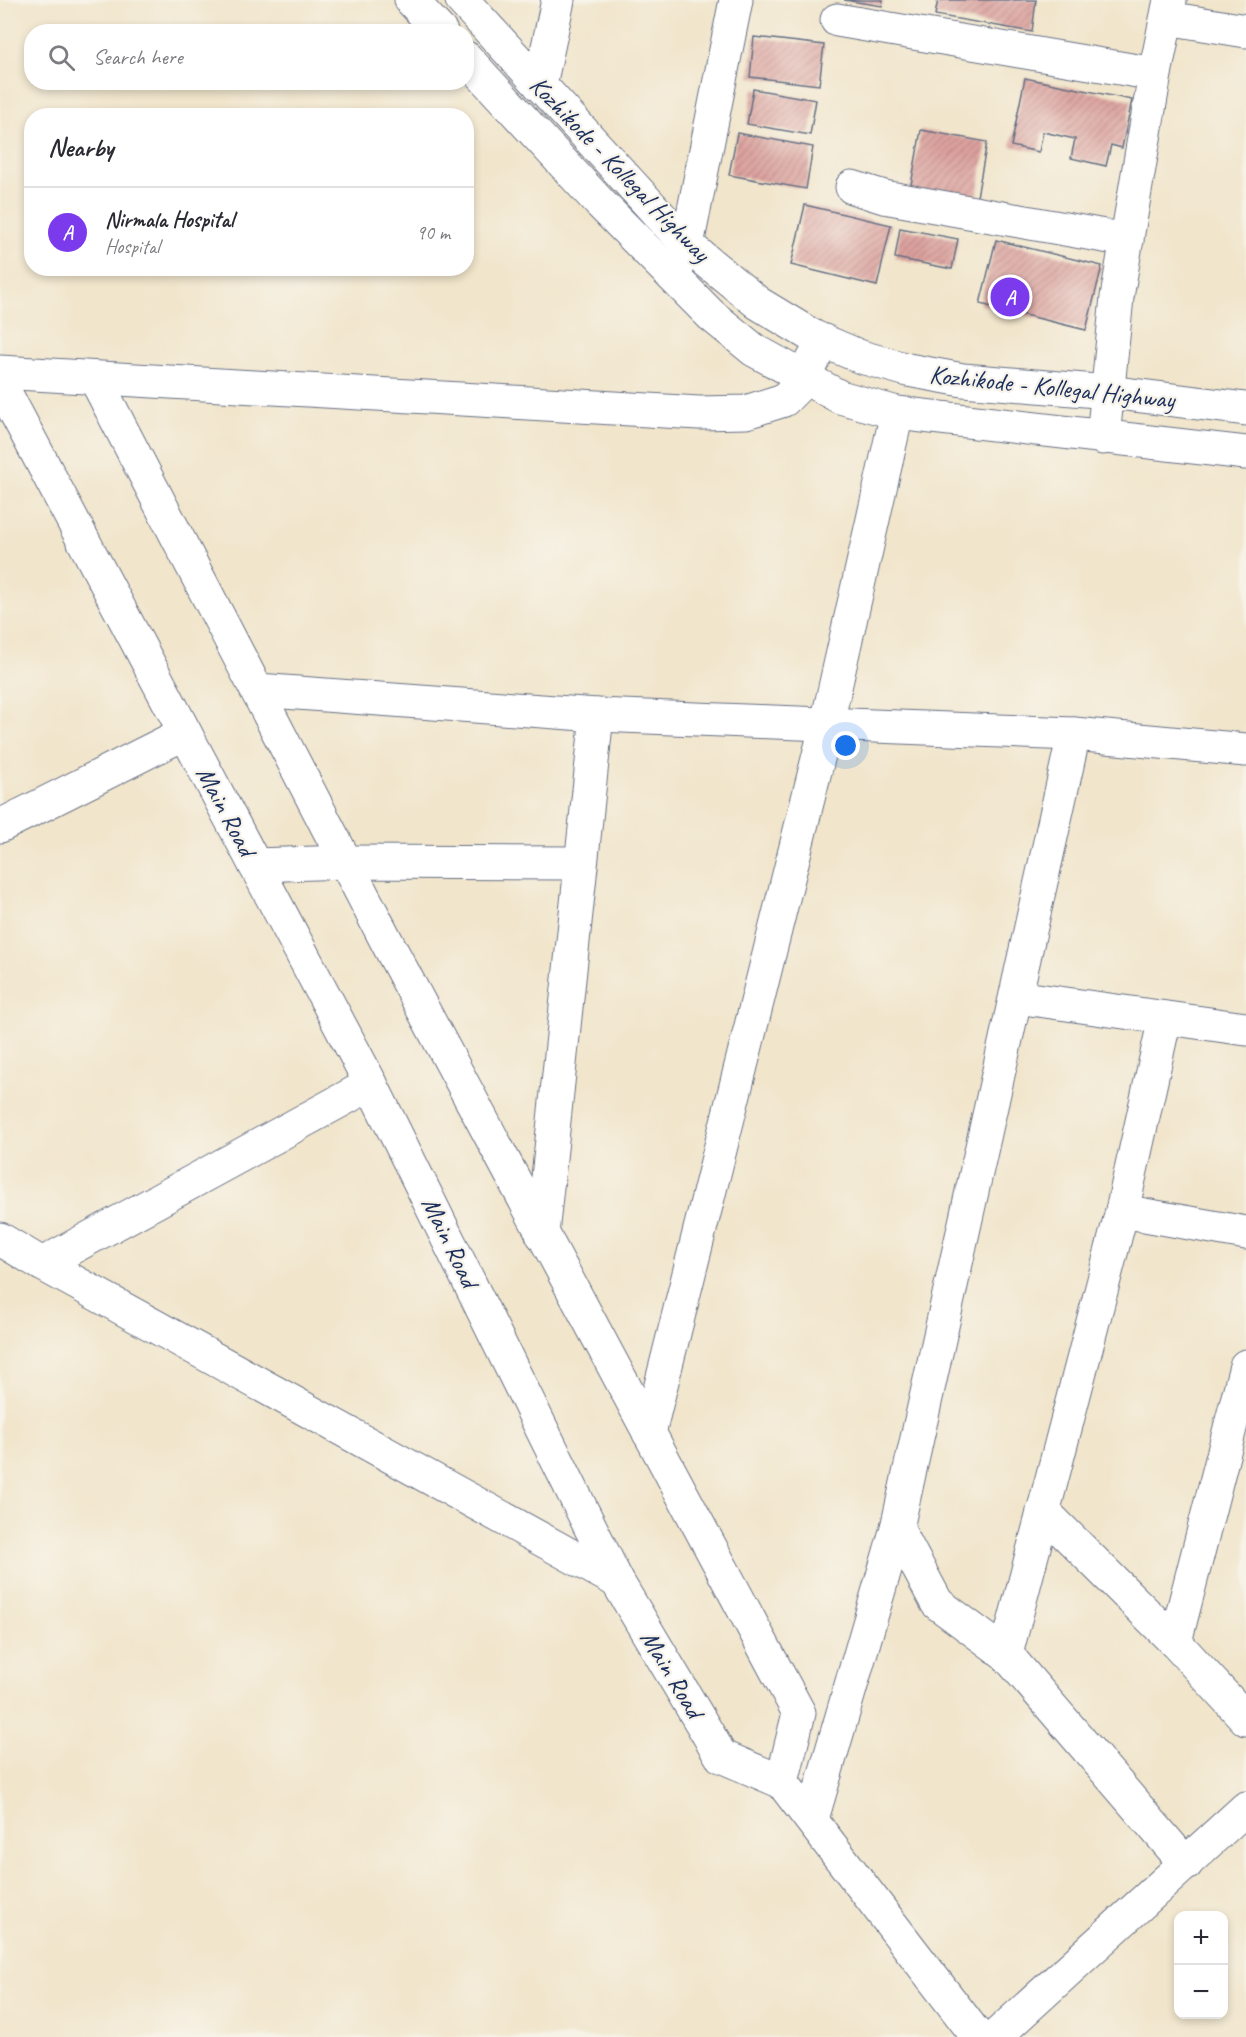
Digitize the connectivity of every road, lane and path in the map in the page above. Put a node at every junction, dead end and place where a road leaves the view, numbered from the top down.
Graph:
1 (411, 0) edge
2 (462, 0) edge
3 (558, 0) edge
4 (736, 0) edge
5 (1168, 9) edge
6 (837, 20) dead end
7 (434, 24) edge
8 (1246, 31) edge
9 (474, 67) edge
10 (1155, 74) junction
11 (540, 85) junction
12 (852, 187) dead end
13 (1127, 240) junction
14 (687, 245) junction
15 (672, 278) junction
16 (824, 341) junction
17 (0, 372) edge
18 (95, 378) junction
19 (803, 378) junction
20 (0, 383) edge
21 (1108, 392) junction
22 (1246, 409) edge
23 (897, 413) junction
24 (1103, 438) junction
25 (1246, 453) edge
26 (256, 690) junction
27 (597, 715) junction
28 (827, 723) junction
29 (184, 733) junction
30 (1074, 734) junction
31 (1246, 750) edge
32 (0, 826) edge
33 (345, 862) junction
34 (581, 863) junction
35 (255, 865) junction
36 (1016, 996) junction
37 (1165, 1018) junction
38 (1246, 1029) edge
39 (371, 1084) junction
40 (1122, 1211) junction
41 (1246, 1233) edge
42 (543, 1234) junction
43 (0, 1239) edge
44 (42, 1264) junction
45 (1246, 1366) edge
46 (649, 1433) junction
47 (1043, 1511) junction
48 (897, 1528) junction
49 (617, 1581) junction
50 (1175, 1642) junction
51 (1006, 1654) junction
52 (1246, 1719) edge
53 (782, 1782) junction
54 (1246, 1808) edge
55 (812, 1819) junction
56 (1186, 1864) junction
57 (978, 2037) edge
58 (994, 2037) edge

1 - 7 street
2 - 11 street, Kozhikode - Kollegal Highway
3 - 11 street
4 - 14 street
5 - 8 street
5 - 10 street
6 - 10 street
9 - 15 street, Kozhikode - Kollegal Highway
10 - 13 street
11 - 14 street, Kozhikode - Kollegal Highway
12 - 13 street
13 - 21 street
14 - 15 street
14 - 16 street, Kozhikode - Kollegal Highway
15 - 19 street, Kozhikode - Kollegal Highway
16 - 19 street
16 - 21 street, Kozhikode - Kollegal Highway
17 - 18 street
18 - 19 street
18 - 26 street
19 - 23 street, Kozhikode - Kollegal Highway
20 - 29 street, Main Road
21 - 22 street, Kozhikode - Kollegal Highway
21 - 24 street
23 - 24 street, Kozhikode - Kollegal Highway
23 - 28 street
24 - 25 street, Kozhikode - Kollegal Highway
26 - 27 street
26 - 33 street
27 - 28 street
27 - 34 street
28 - 30 street
28 - 46 street
29 - 32 street
29 - 35 street, Main Road
30 - 31 street
30 - 36 street
33 - 34 street
33 - 35 street
33 - 42 street
34 - 42 street
35 - 39 street, Main Road
36 - 37 street
36 - 48 street
37 - 38 street
37 - 40 street
39 - 44 street
39 - 49 street, Main Road
40 - 41 street
40 - 47 street
42 - 46 street
43 - 44 street
44 - 49 street
45 - 50 street
46 - 53 street
47 - 50 street
47 - 51 street
48 - 51 street
48 - 55 street
49 - 53 street, Main Road
50 - 52 street
51 - 56 street
53 - 55 street, Main Road
54 - 56 street
55 - 57 street, Main Road
56 - 58 street

